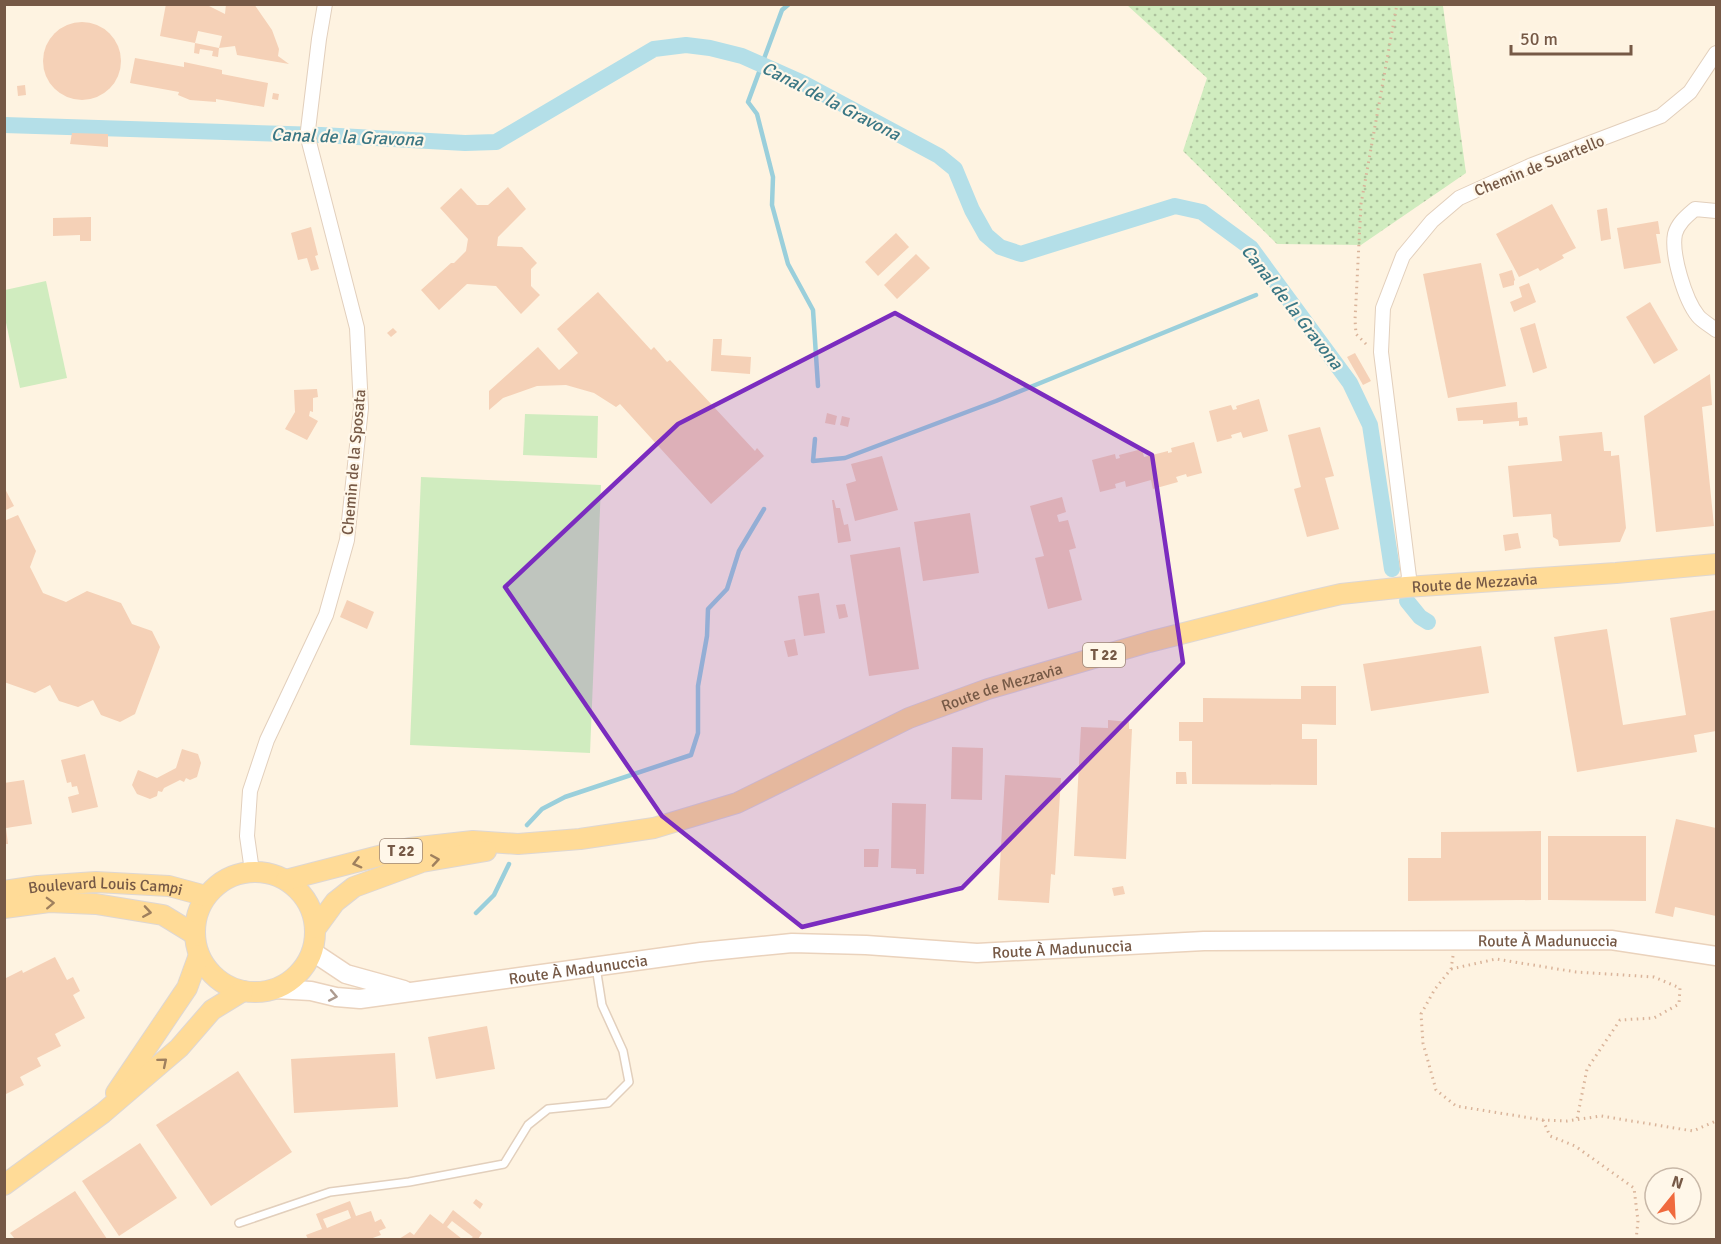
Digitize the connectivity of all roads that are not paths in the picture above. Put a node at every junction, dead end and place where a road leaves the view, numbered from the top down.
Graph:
1 (326, 4) edge
2 (1716, 53) edge
3 (1716, 211) edge
4 (1716, 330) edge
5 (1716, 564) edge
6 (1406, 587) junction
7 (518, 844) junction
8 (252, 871) junction
9 (286, 880) junction
10 (4, 891) edge
11 (206, 896) junction
12 (4, 908) edge
13 (316, 928) junction
14 (194, 934) junction
15 (313, 952) junction
16 (199, 955) junction
17 (1716, 956) edge
18 (597, 967) junction
19 (275, 989) junction
20 (243, 991) junction
21 (411, 993) junction
22 (103, 1113) junction
23 (4, 1185) edge
24 (239, 1223) dead end

1 - 8 street, Chemin de la Sposata
2 - 6 street, Chemin de Suartello
3 - 4 street
5 - 6 main road, Route de Mezzavia / T 22
6 - 7 main road, Route de Mezzavia / T 22
7 -> 9 main road, Route de Mezzavia / T 22
13 -> 7 main road, Route de Mezzavia / T 22
8 - 9 main road
8 - 11 main road
9 - 13 main road
10 - 11 main road, Boulevard Louis Campi
11 - 14 main road
12 -> 14 main road, Boulevard Louis Campi
13 - 15 main road
14 - 16 main road
15 - 19 main road
15 - 21 main road, Route À Madunuccia
16 - 20 main road
16 - 22 main road
17 - 18 main road, Route À Madunuccia
18 - 21 main road, Route À Madunuccia
18 - 24 lane
19 - 20 main road
19 -> 21 main road, Route À Madunuccia
22 -> 20 main road
22 - 23 main road

